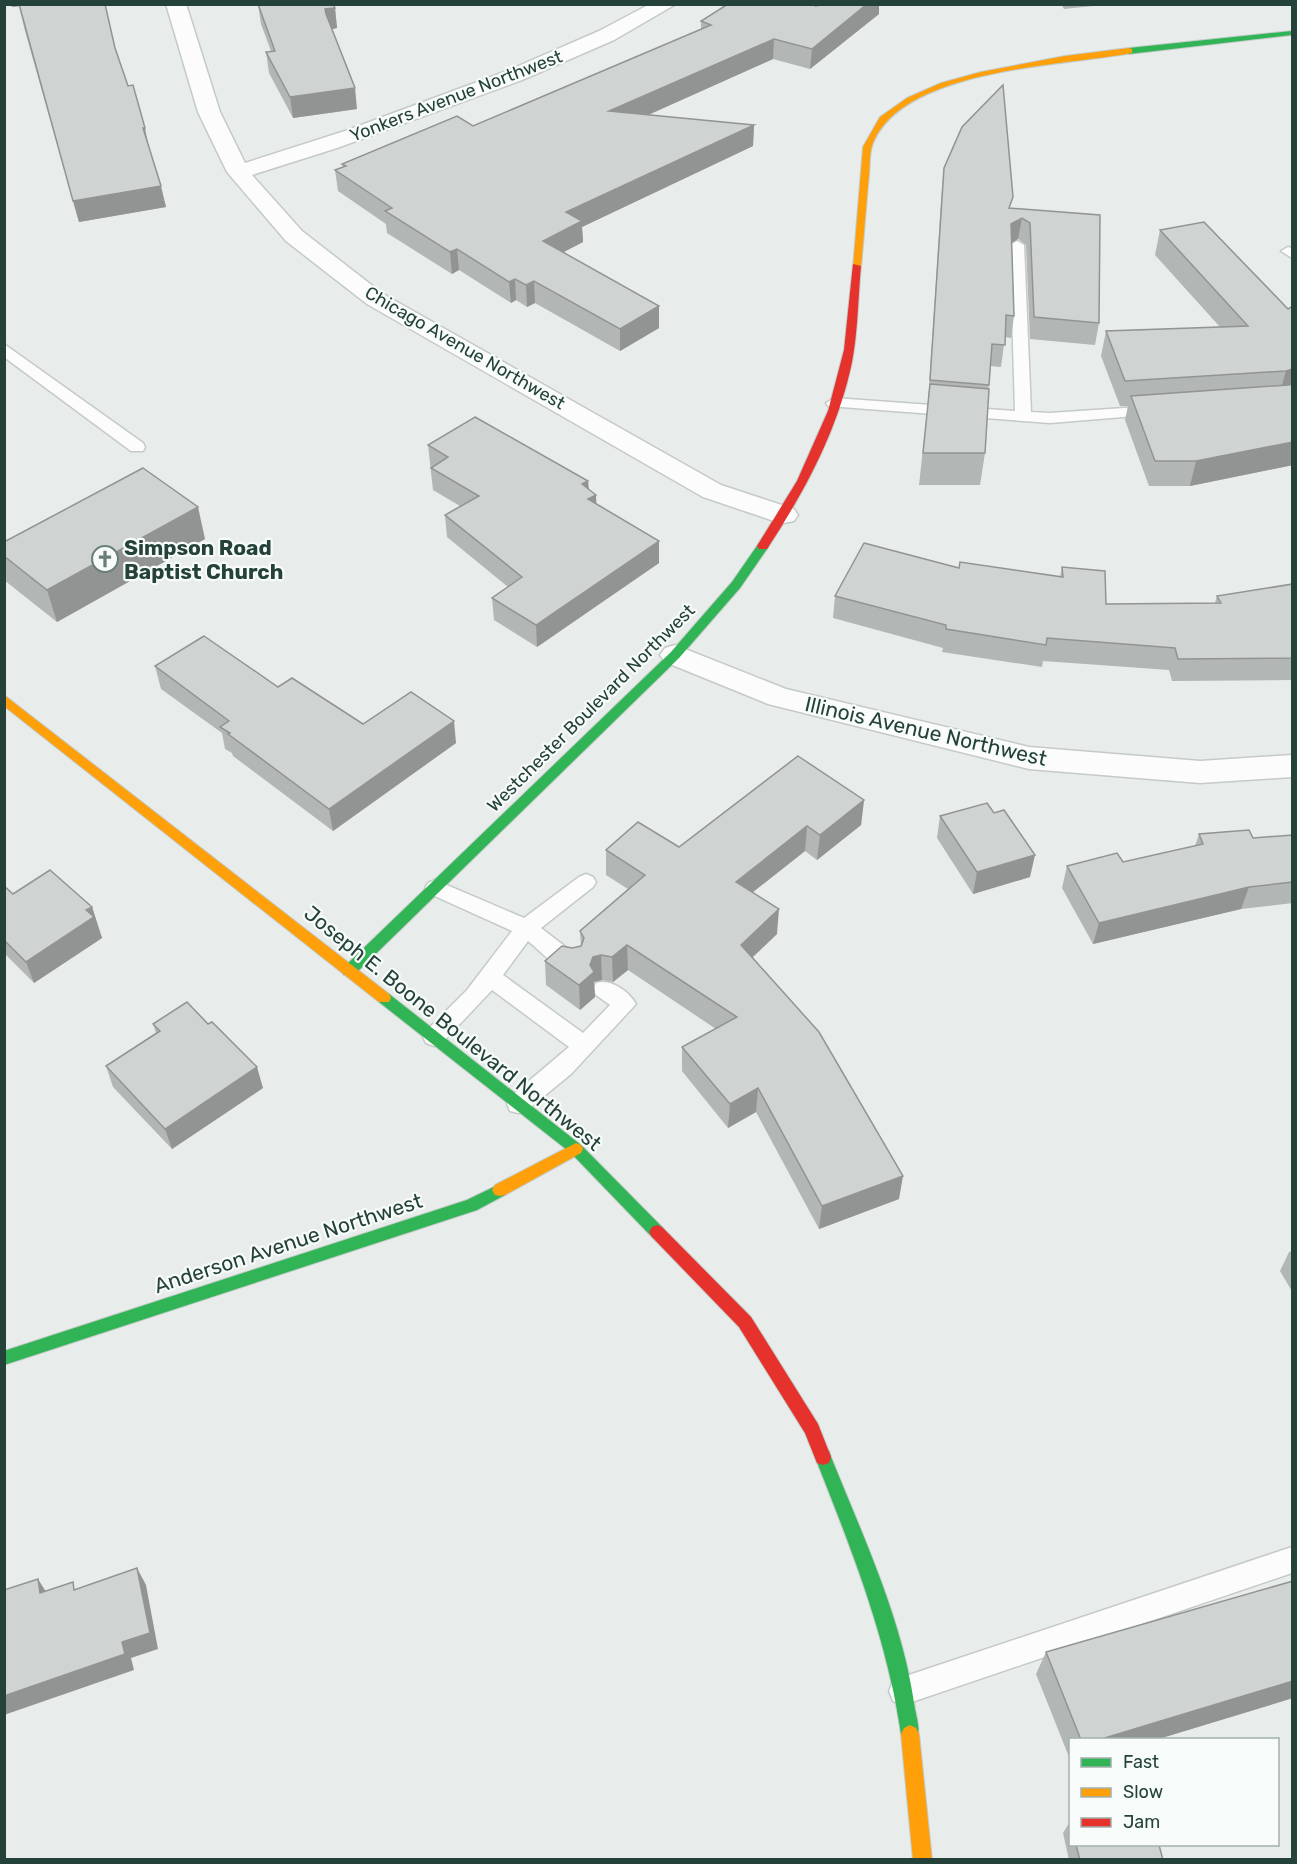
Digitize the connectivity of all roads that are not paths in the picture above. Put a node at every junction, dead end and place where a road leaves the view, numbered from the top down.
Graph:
1 (176, 4) edge
2 (666, 4) edge
3 (1293, 33) edge
4 (238, 172) junction
5 (1017, 245) edge
6 (4, 349) edge
7 (834, 403) junction
8 (1166, 411) edge
9 (1023, 416) junction
10 (137, 447) dead end
11 (784, 515) junction
12 (675, 655) junction
13 (4, 699) edge
14 (1293, 766) edge
15 (585, 882) dead end
16 (435, 888) junction
17 (526, 928) junction
18 (572, 964) edge
19 (350, 971) junction
20 (490, 977) junction
21 (604, 989) dead end
22 (434, 1037) junction
23 (583, 1045) junction
24 (518, 1104) junction
25 (576, 1149) junction
26 (4, 1358) edge
27 (1293, 1560) edge
28 (903, 1691) junction
29 (923, 1860) edge

1 - 4 street, Chicago Avenue Northwest
2 - 4 street, Yonkers Avenue Northwest
3 - 7 street, Westchester Boulevard Northwest
4 - 11 street, Chicago Avenue Northwest
5 - 9 lane
6 - 10 lane
7 - 9 lane
7 - 11 street, Westchester Boulevard Northwest
8 - 9 lane
11 - 12 street, Westchester Boulevard Northwest
12 - 14 street, Illinois Avenue Northwest
12 - 16 street, Westchester Boulevard Northwest
13 - 19 street, Joseph E. Boone Boulevard Northwest
15 - 17 lane
16 - 17 lane
16 - 19 street, Westchester Boulevard Northwest
17 - 18 lane
17 - 20 lane
19 - 22 street, Joseph E. Boone Boulevard Northwest
20 - 22 lane
20 - 23 lane
21 - 23 lane
22 - 24 street, Joseph E. Boone Boulevard Northwest
23 - 24 lane
24 - 25 street, Joseph E. Boone Boulevard Northwest
25 - 26 street, Anderson Avenue Northwest
25 - 28 street, Joseph E. Boone Boulevard Northwest
27 - 28 lane
28 - 29 street, Joseph E. Boone Boulevard Northwest

